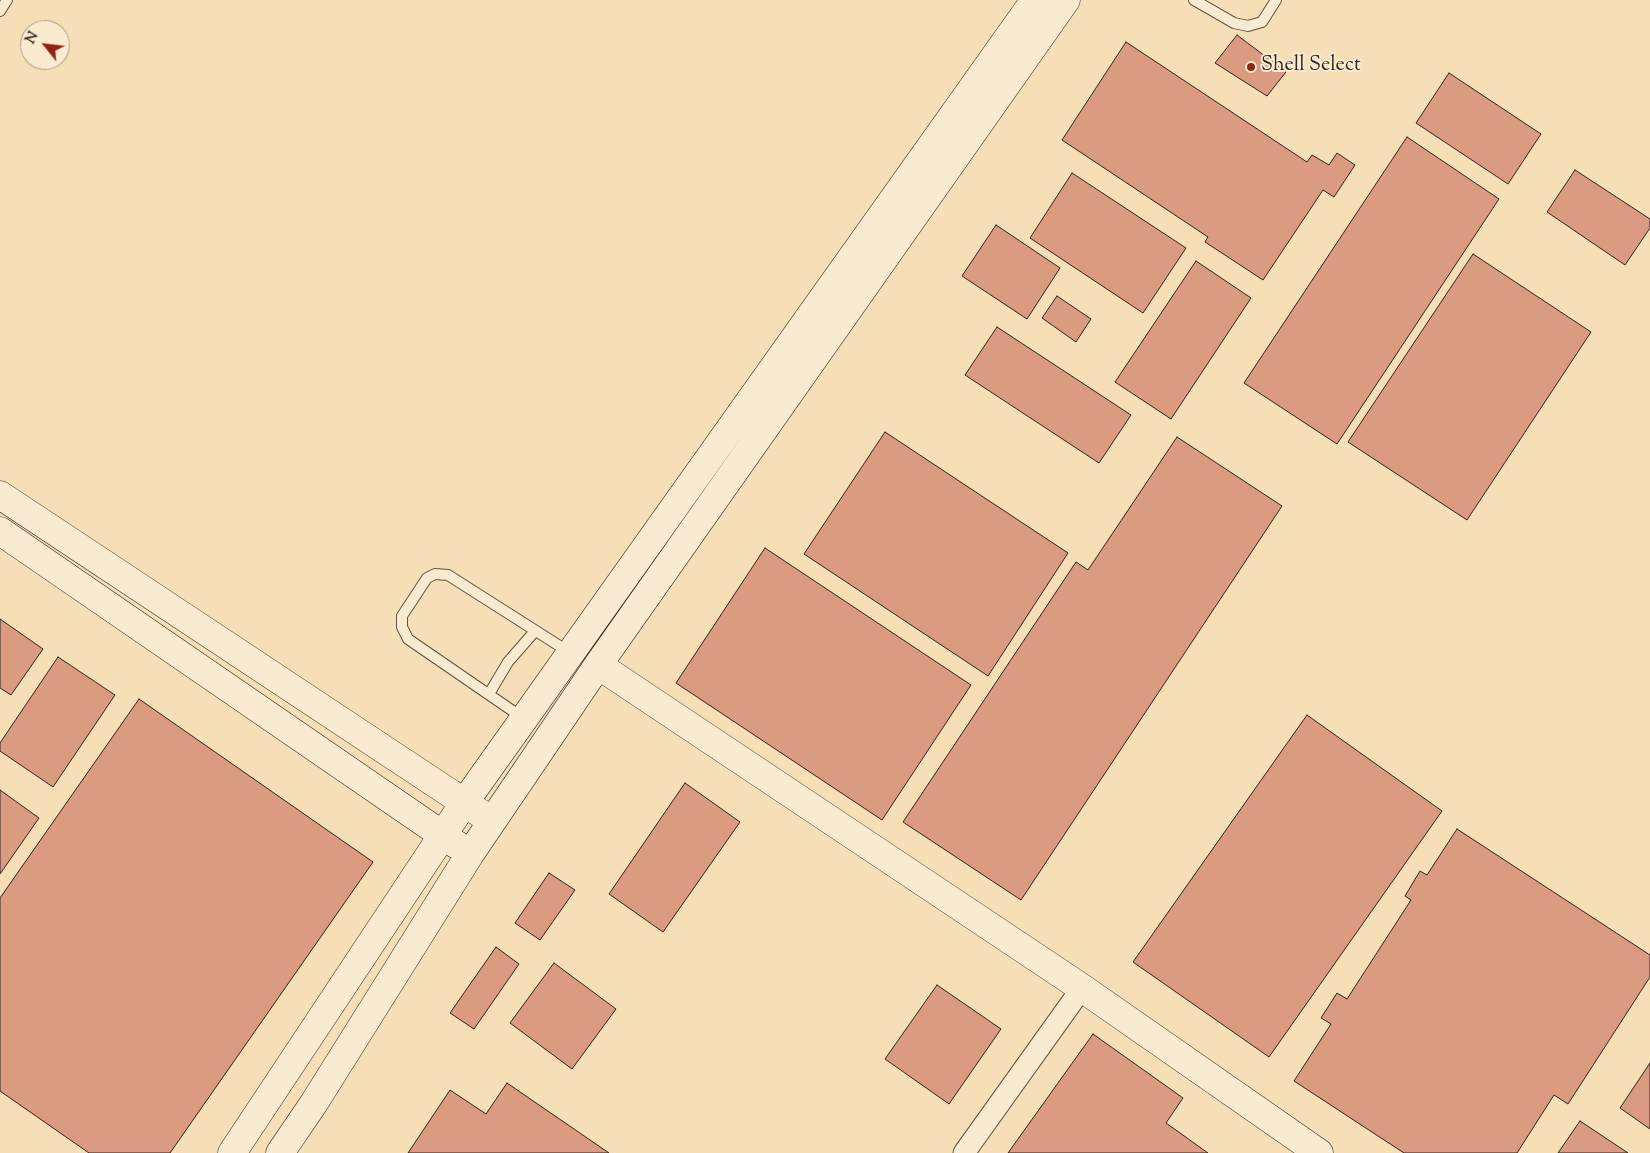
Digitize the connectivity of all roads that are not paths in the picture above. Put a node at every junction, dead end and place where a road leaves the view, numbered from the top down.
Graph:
1 (7, 0) edge
2 (1035, 0) edge
3 (1066, 0) edge
4 (1194, 0) edge
5 (1276, 0) edge
6 (0, 10) edge
7 (0, 495) edge
8 (0, 531) edge
9 (535, 630) junction
10 (570, 653) junction
11 (598, 665) junction
12 (489, 694) junction
13 (524, 718) junction
14 (464, 803) junction
15 (493, 821) junction
16 (442, 836) junction
17 (470, 854) junction
18 (1082, 988) junction
19 (232, 1153) edge
20 (280, 1153) edge
21 (964, 1153) edge
22 (1319, 1153) edge

1 - 6 lane
2 - 10 main road
3 - 11 main road
4 - 5 lane
7 - 14 main road
8 - 16 main road
9 - 10 lane
9 - 12 lane
9 - 12 lane
10 - 13 main road
11 - 15 main road
11 - 18 main road
12 - 13 lane
13 - 14 main road
14 - 15 main road
14 - 16 main road
15 - 17 main road
16 - 17 main road
16 - 19 main road
17 - 20 main road
18 - 21 street
18 - 22 main road

